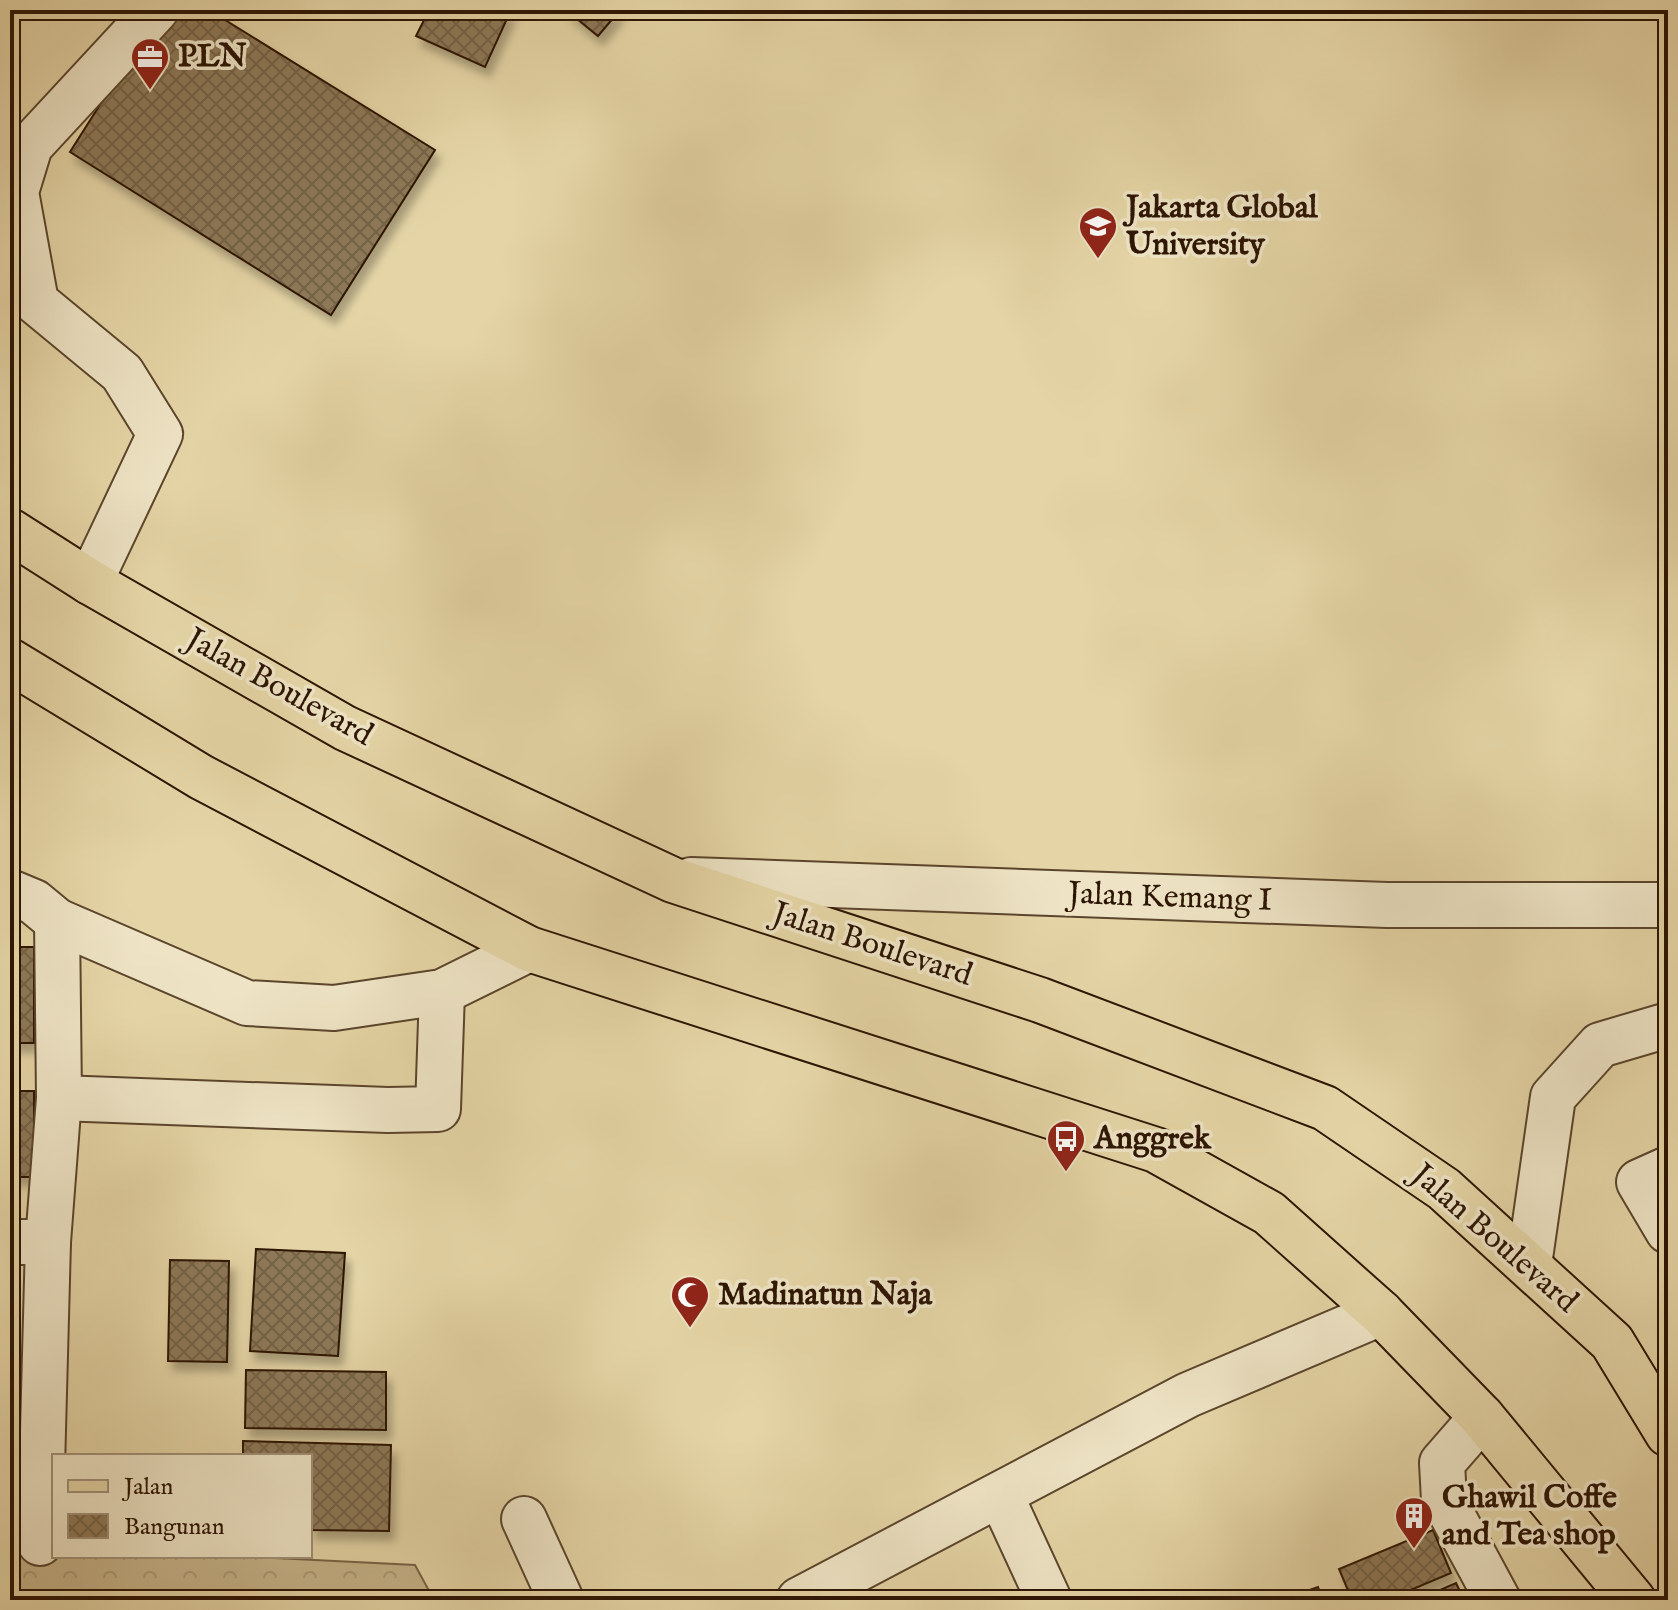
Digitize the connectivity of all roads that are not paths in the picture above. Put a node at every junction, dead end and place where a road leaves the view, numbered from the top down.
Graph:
1 (156, 10) edge
2 (10, 531) edge
3 (90, 582) junction
4 (10, 661) edge
5 (673, 880) junction
6 (10, 892) edge
7 (1668, 905) edge
8 (57, 921) junction
9 (529, 949) junction
10 (442, 992) junction
11 (1668, 1025) edge
12 (59, 1098) junction
13 (1668, 1169) edge
14 (1668, 1231) edge
15 (29, 1242) edge
16 (1529, 1265) junction
17 (1381, 1313) junction
18 (1482, 1417) junction
19 (1668, 1434) edge
20 (1001, 1496) junction
21 (524, 1519) dead end
22 (35, 1543) edge
23 (561, 1600) edge
24 (799, 1600) edge
25 (1049, 1600) edge
26 (1498, 1600) edge
27 (1633, 1600) edge

1 - 3 street
2 - 3 main road, Jalan Boulevard
3 - 5 main road, Jalan Boulevard
4 - 9 main road
5 - 7 street, Jalan Kemang I
5 - 16 main road, Jalan Boulevard
6 - 8 street
8 - 10 street
8 - 12 street
9 - 10 street
9 - 17 main road
10 - 12 street
11 - 16 street
12 - 15 street
13 - 14 street
15 - 22 street
16 - 19 main road, Jalan Boulevard
17 - 18 main road
17 - 20 street
18 - 26 street
18 - 27 main road
20 - 24 street
20 - 25 street
21 - 23 street

